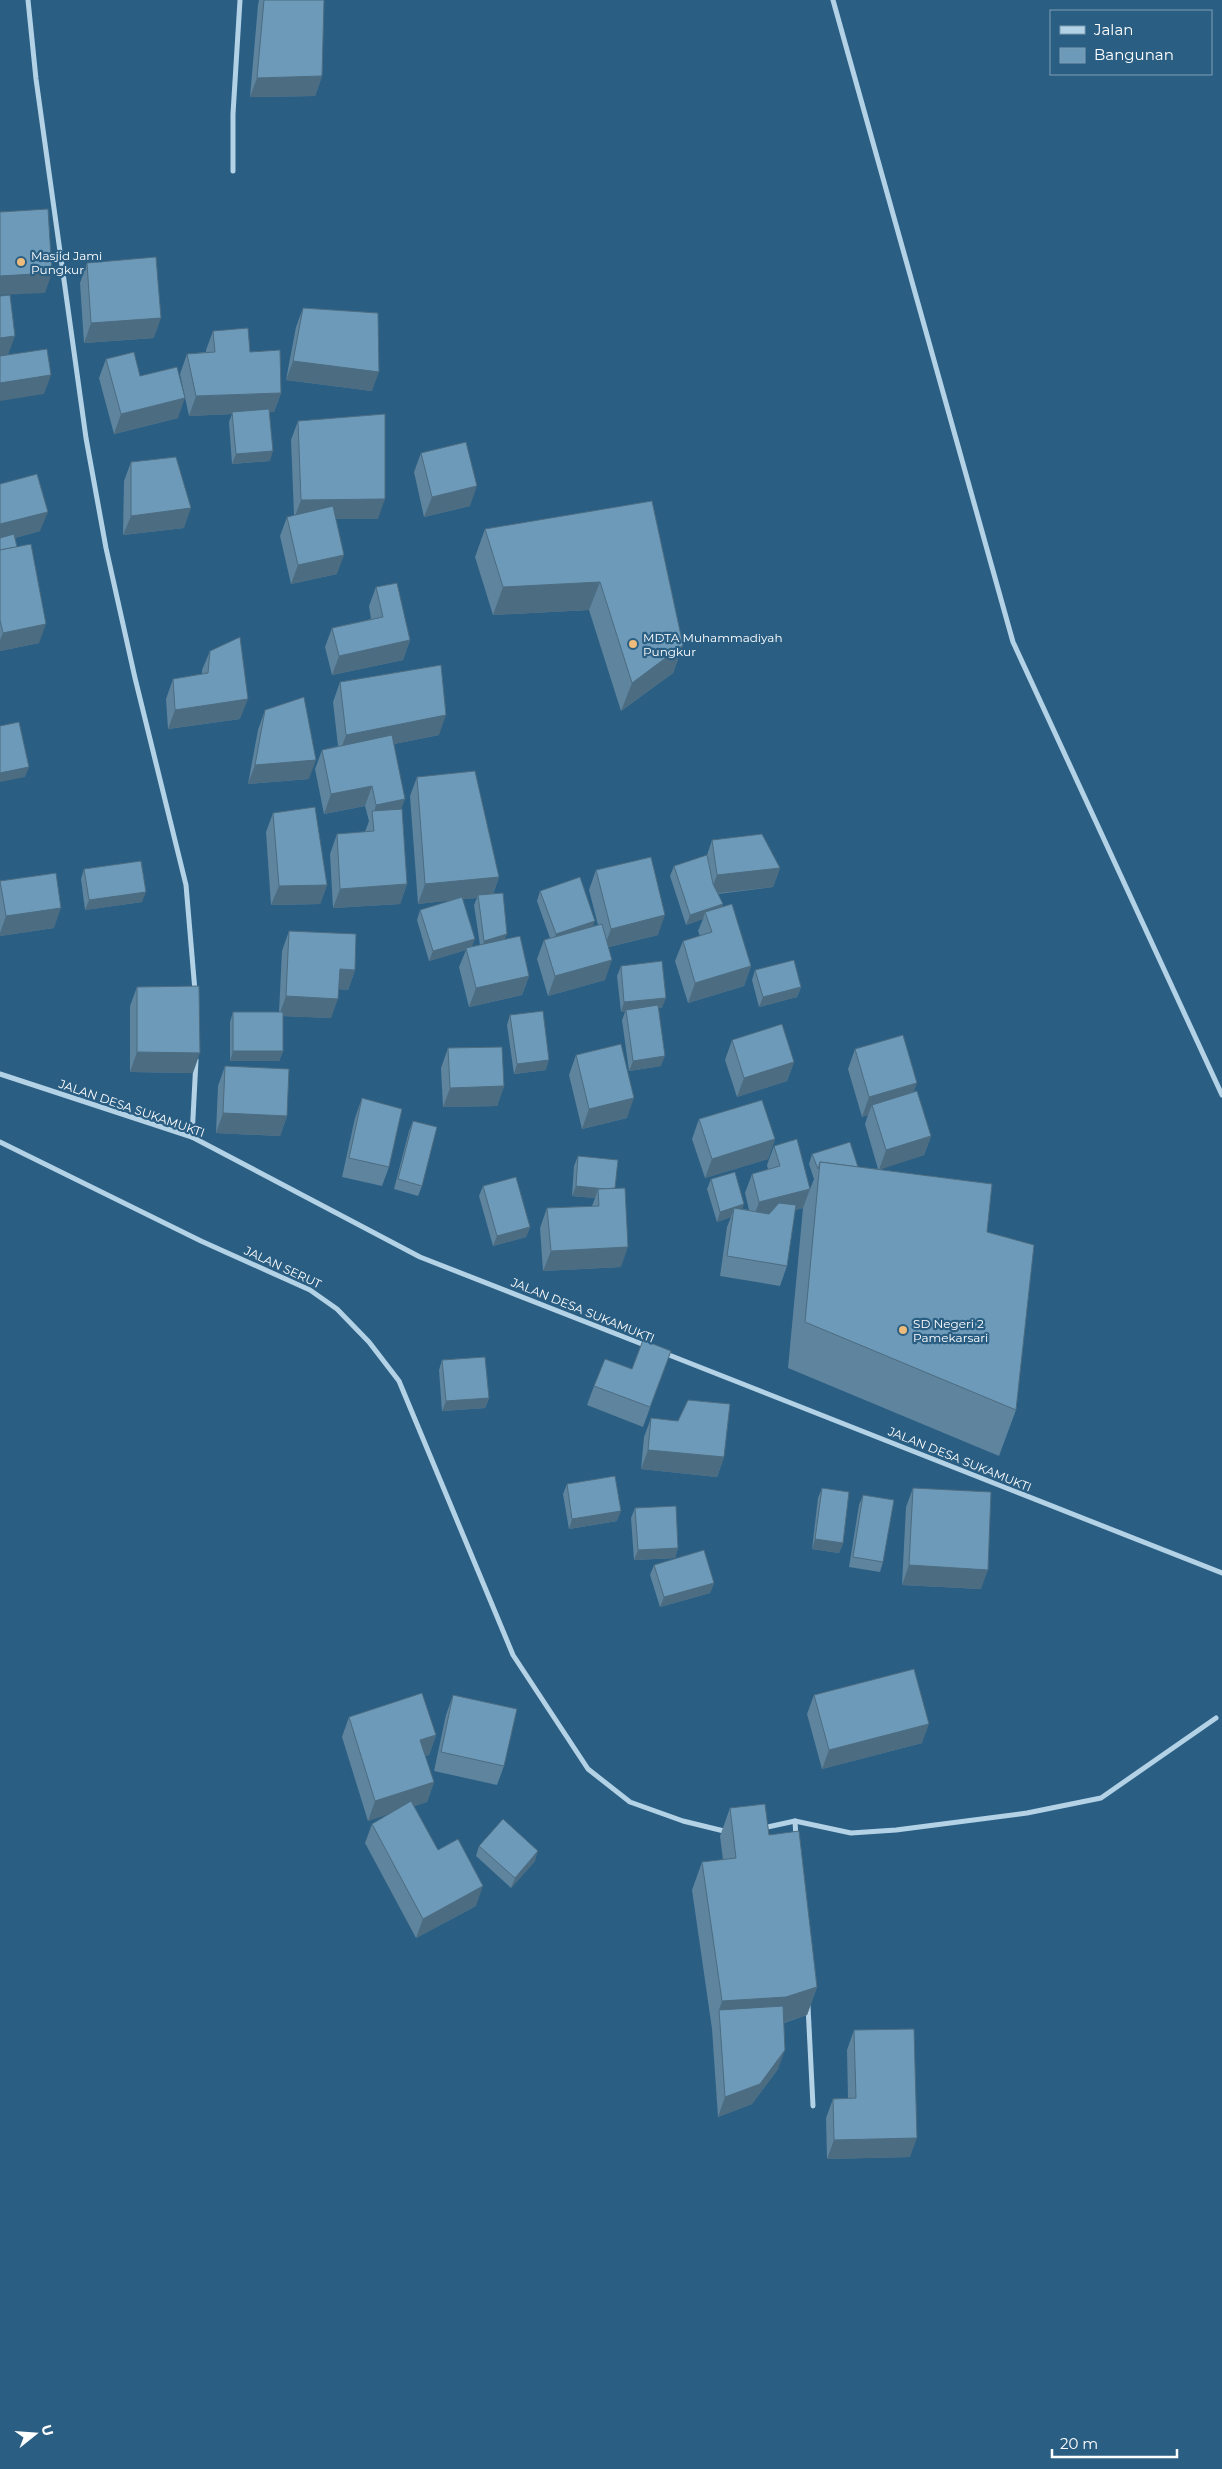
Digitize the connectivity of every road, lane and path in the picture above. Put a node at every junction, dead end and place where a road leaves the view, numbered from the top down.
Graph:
1 (28, 0) edge
2 (240, 0) edge
3 (833, 0) edge
4 (233, 171) dead end
5 (195, 994) edge
6 (196, 1052) edge
7 (0, 1074) edge
8 (1222, 1095) edge
9 (192, 1137) junction
10 (0, 1142) edge
11 (651, 1348) edge
12 (660, 1351) edge
13 (1222, 1573) edge
14 (1216, 1718) dead end
15 (795, 1821) junction
16 (756, 1830) edge
17 (737, 1834) edge
18 (796, 1850) edge
19 (808, 2001) edge
20 (813, 2106) dead end

1 - 5 street
2 - 4 street
3 - 8 street
6 - 9 street
7 - 9 street, JALAN DESA SUKAMUKTI
9 - 11 street, JALAN DESA SUKAMUKTI
10 - 17 street, JALAN SERUT
12 - 13 street, JALAN DESA SUKAMUKTI
14 - 15 street
15 - 16 street
15 - 18 street
19 - 20 street

